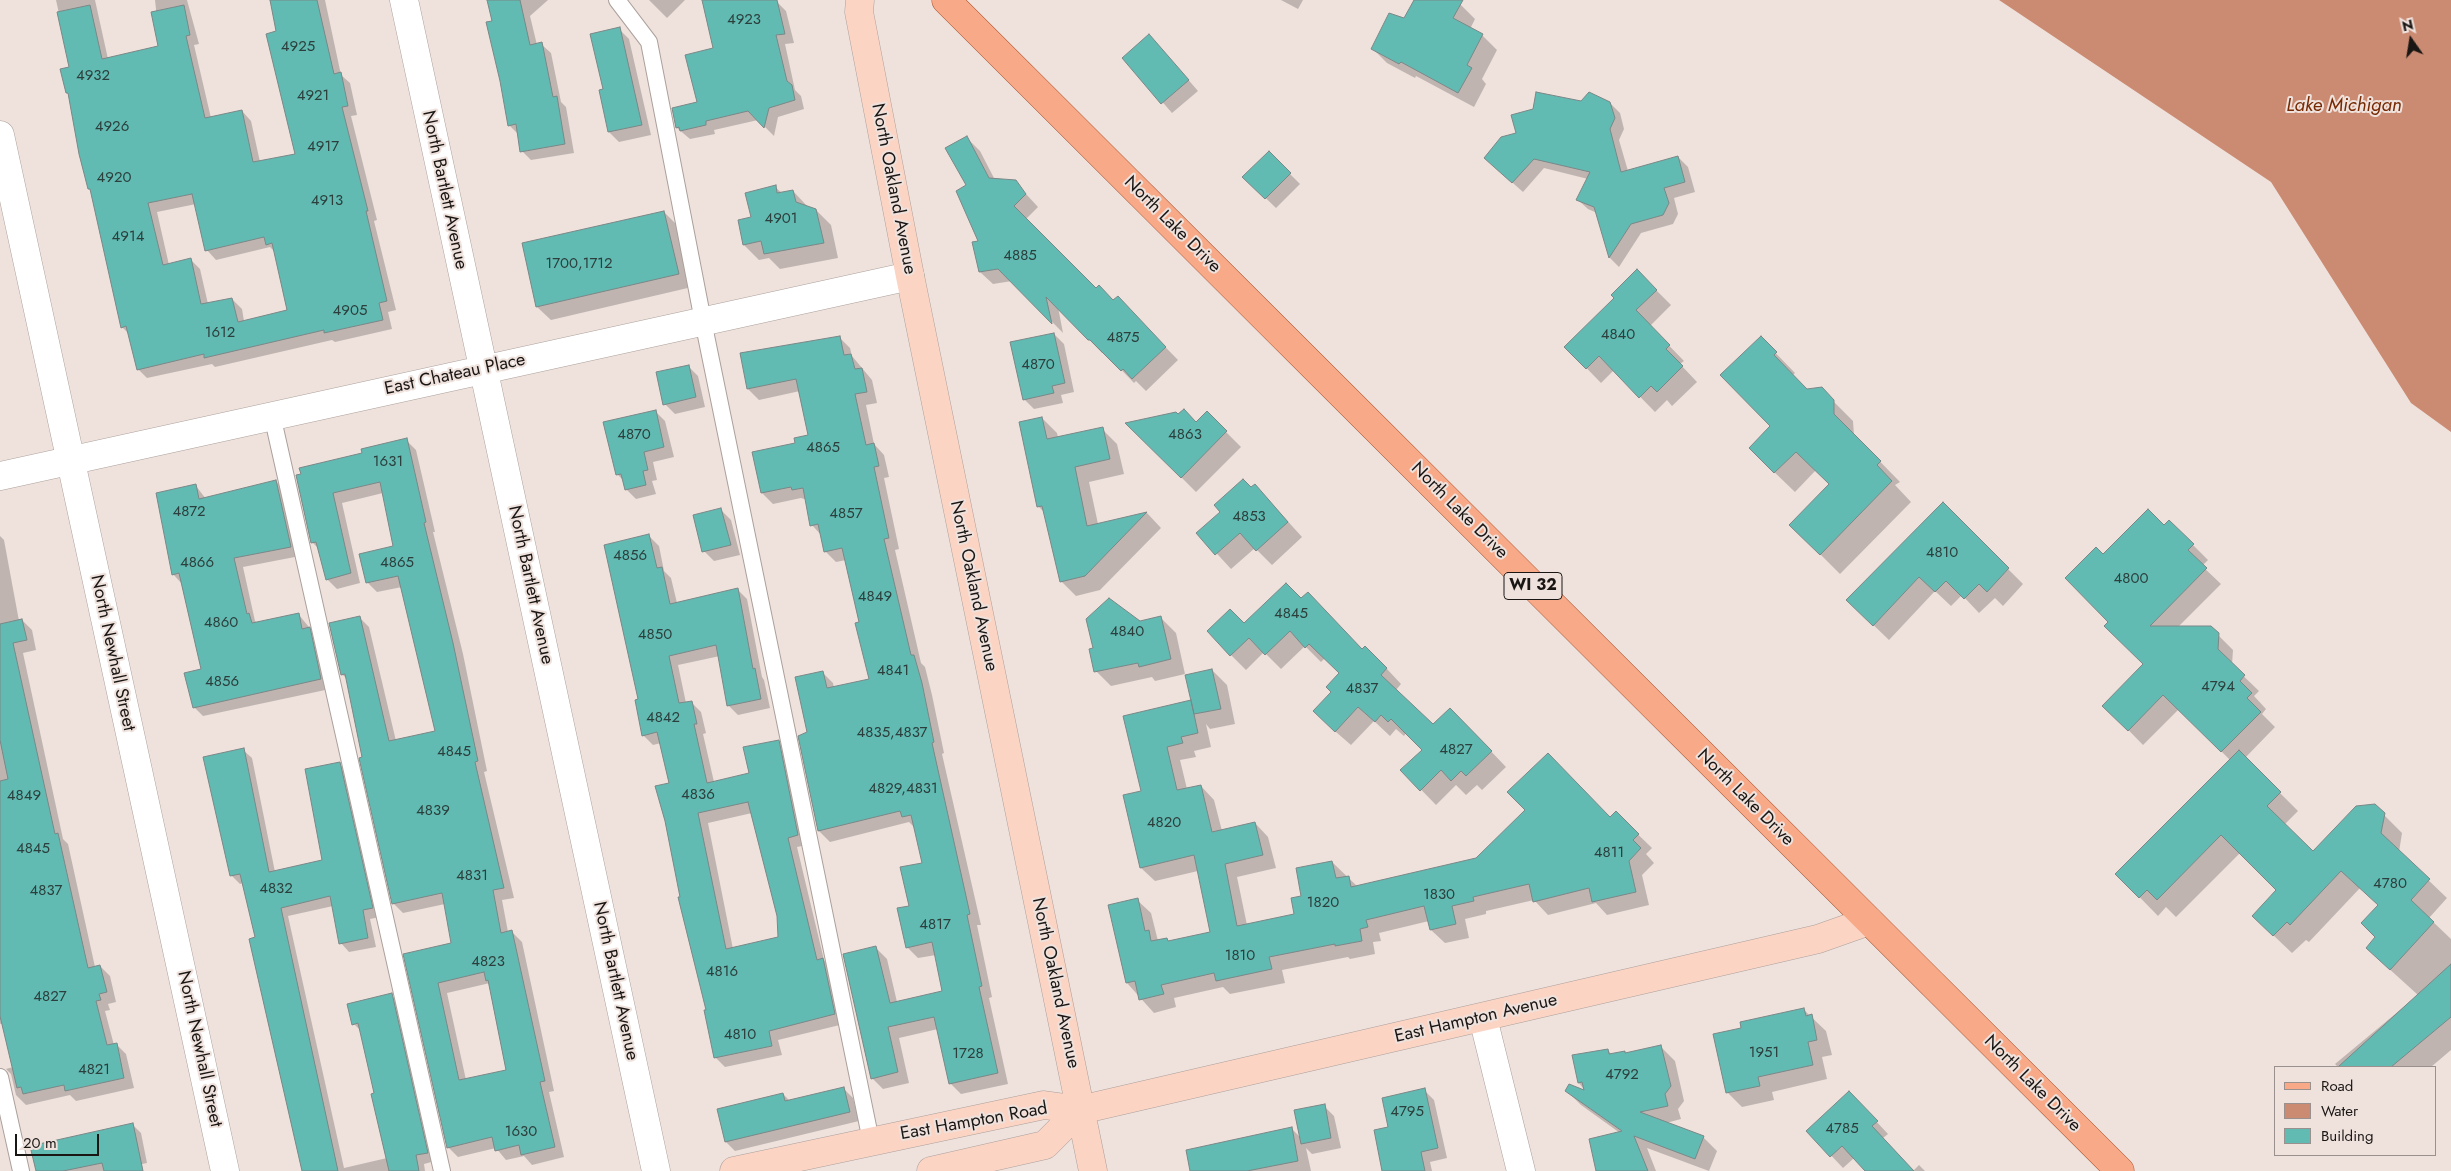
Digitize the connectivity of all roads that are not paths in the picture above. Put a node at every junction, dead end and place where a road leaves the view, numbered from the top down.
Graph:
1 (404, 0) edge
2 (617, 0) edge
3 (860, 0) edge
4 (946, 0) edge
5 (0, 135) edge
6 (910, 276) junction
7 (703, 320) junction
8 (483, 368) junction
9 (272, 415) junction
10 (70, 460) junction
11 (0, 476) edge
12 (1869, 921) junction
13 (1483, 1018) junction
14 (0, 1077) edge
15 (1080, 1110) junction
16 (870, 1141) junction
17 (21, 1171) edge
18 (225, 1171) edge
19 (442, 1171) edge
20 (656, 1171) edge
21 (734, 1171) edge
22 (931, 1171) edge
23 (1093, 1171) edge
24 (1520, 1171) edge
25 (2120, 1171) edge

1 - 8 street, North Bartlett Avenue
2 - 7 lane
3 - 6 main road, North Oakland Avenue
4 - 12 main road, North Lake Drive / WI 32
5 - 10 street, North Newhall Street
6 - 7 street, East Chateau Place
6 - 15 main road, North Oakland Avenue
7 - 8 street, East Chateau Place
7 - 16 lane
8 - 9 street, East Chateau Place
8 - 20 street, North Bartlett Avenue
9 - 10 street, East Chateau Place
9 - 19 lane
10 - 11 street, East Chateau Place
10 - 18 street, North Newhall Street
12 - 13 main road, East Hampton Avenue
12 - 25 main road, North Lake Drive / WI 32
13 - 15 main road, East Hampton Avenue
13 - 24 street
14 - 17 lane
15 - 16 main road, East Hampton Road
15 - 22 main road, East Hampton Road
15 - 23 main road, North Oakland Avenue
16 - 21 main road, East Hampton Road

